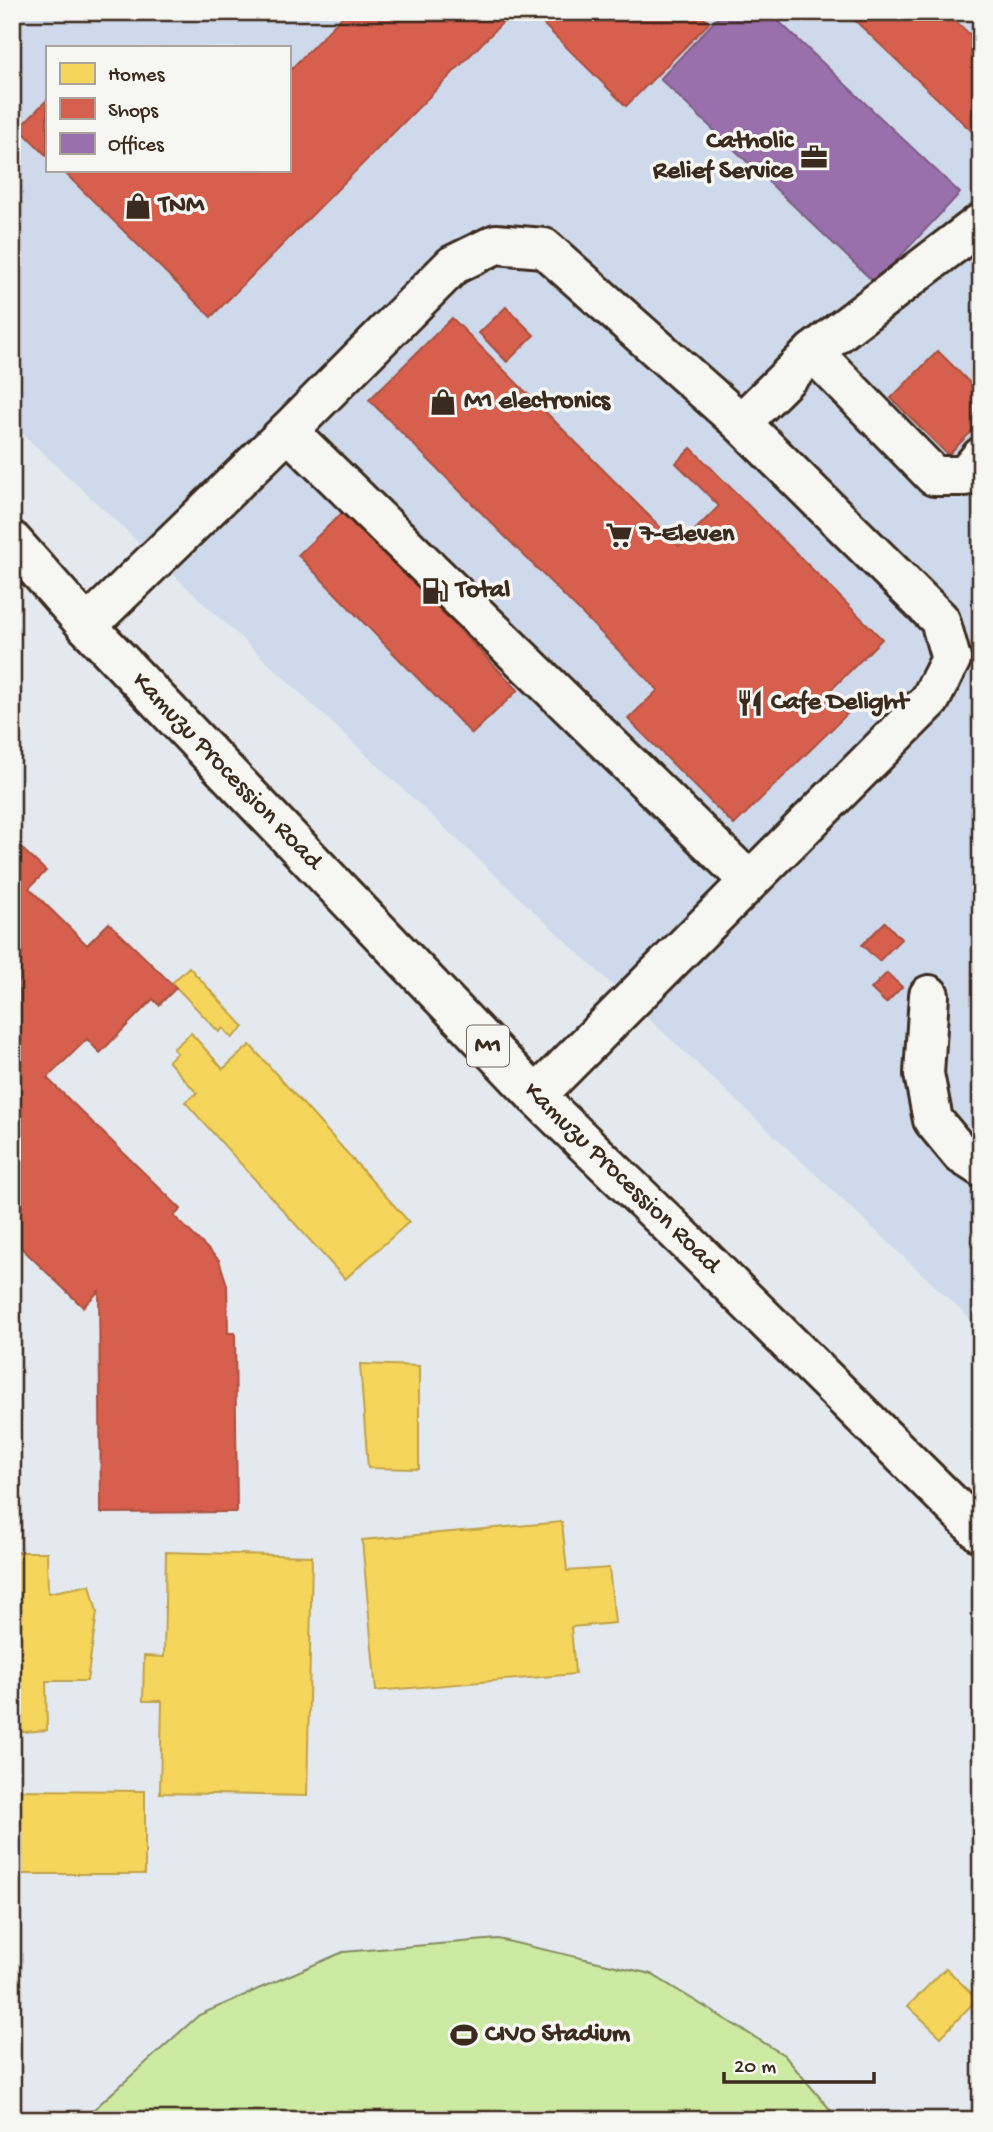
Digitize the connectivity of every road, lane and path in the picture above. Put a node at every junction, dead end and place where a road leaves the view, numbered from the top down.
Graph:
1 (981, 223) edge
2 (813, 352) junction
3 (741, 424) junction
4 (288, 431) junction
5 (981, 457) edge
6 (12, 541) edge
7 (87, 626) junction
8 (749, 881) junction
9 (929, 995) dead end
10 (536, 1096) junction
11 (981, 1167) edge
12 (981, 1533) edge

1 - 2 main road
2 - 3 main road
2 - 5 main road
3 - 4 main road
3 - 8 main road
4 - 7 main road
4 - 8 main road
6 - 7 main road, Kamuzu Procession Road / M1
7 - 10 main road, Kamuzu Procession Road / M1
8 - 10 main road
9 - 11 main road
10 - 12 main road, Kamuzu Procession Road / M1

